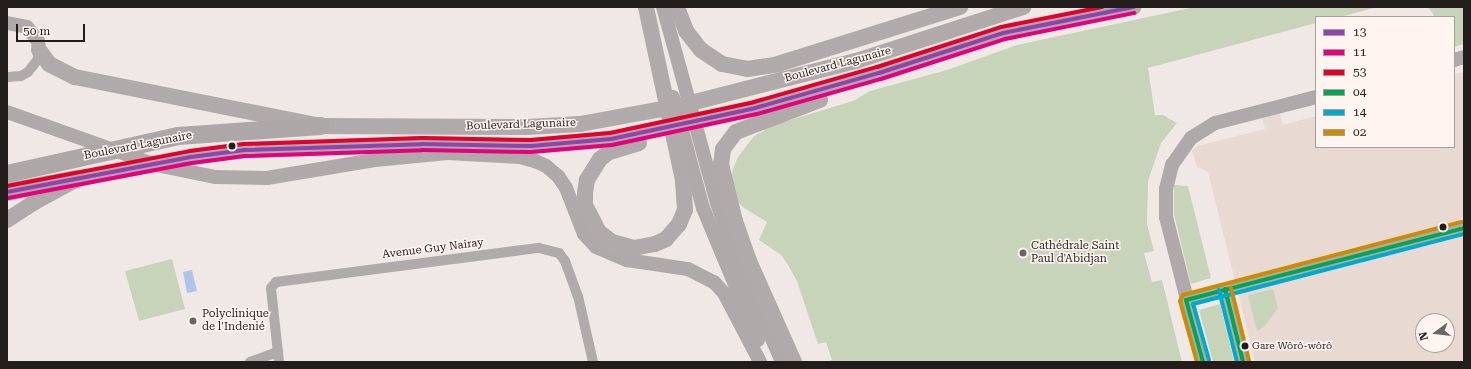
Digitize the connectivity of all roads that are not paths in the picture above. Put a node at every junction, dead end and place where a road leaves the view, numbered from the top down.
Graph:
1 (647, 7) edge
2 (663, 7) edge
3 (677, 7) edge
4 (960, 7) edge
5 (1023, 7) edge
6 (1132, 7) edge
7 (7, 23) edge
8 (39, 50) junction
9 (879, 73) junction
10 (7, 77) edge
11 (1315, 97) edge
12 (7, 112) edge
13 (697, 122) junction
14 (320, 126) junction
15 (494, 146) junction
16 (448, 153) junction
17 (7, 174) edge
18 (77, 179) junction
19 (689, 179) junction
20 (7, 192) edge
21 (7, 220) edge
22 (1464, 228) edge
23 (1225, 289) junction
24 (1186, 300) junction
25 (278, 357) edge
26 (250, 362) edge
27 (593, 362) edge
28 (760, 362) edge
29 (768, 362) edge
30 (782, 362) edge
31 (794, 362) edge
32 (1203, 362) edge
33 (1242, 362) edge

1 - 19 highway
2 - 30 main road
3 - 4 highway
5 - 14 highway, Boulevard Lagunaire
6 - 9 highway, Boulevard Lagunaire
7 - 8 main road
8 - 10 street
8 - 14 highway
9 - 13 highway, Boulevard Lagunaire
9 - 31 highway
11 - 24 main road
12 - 16 main road
13 - 15 highway, Boulevard Lagunaire
13 - 19 highway
14 - 17 highway, Boulevard Lagunaire
15 - 16 highway
15 - 18 highway, Boulevard Lagunaire
16 - 28 main road
18 - 20 highway, Boulevard Lagunaire
18 - 21 highway
19 - 29 main road
22 - 23 street
23 - 24 street
23 - 33 street
24 - 32 main road
25 - 26 street
25 - 27 street, Avenue Guy Nairay

